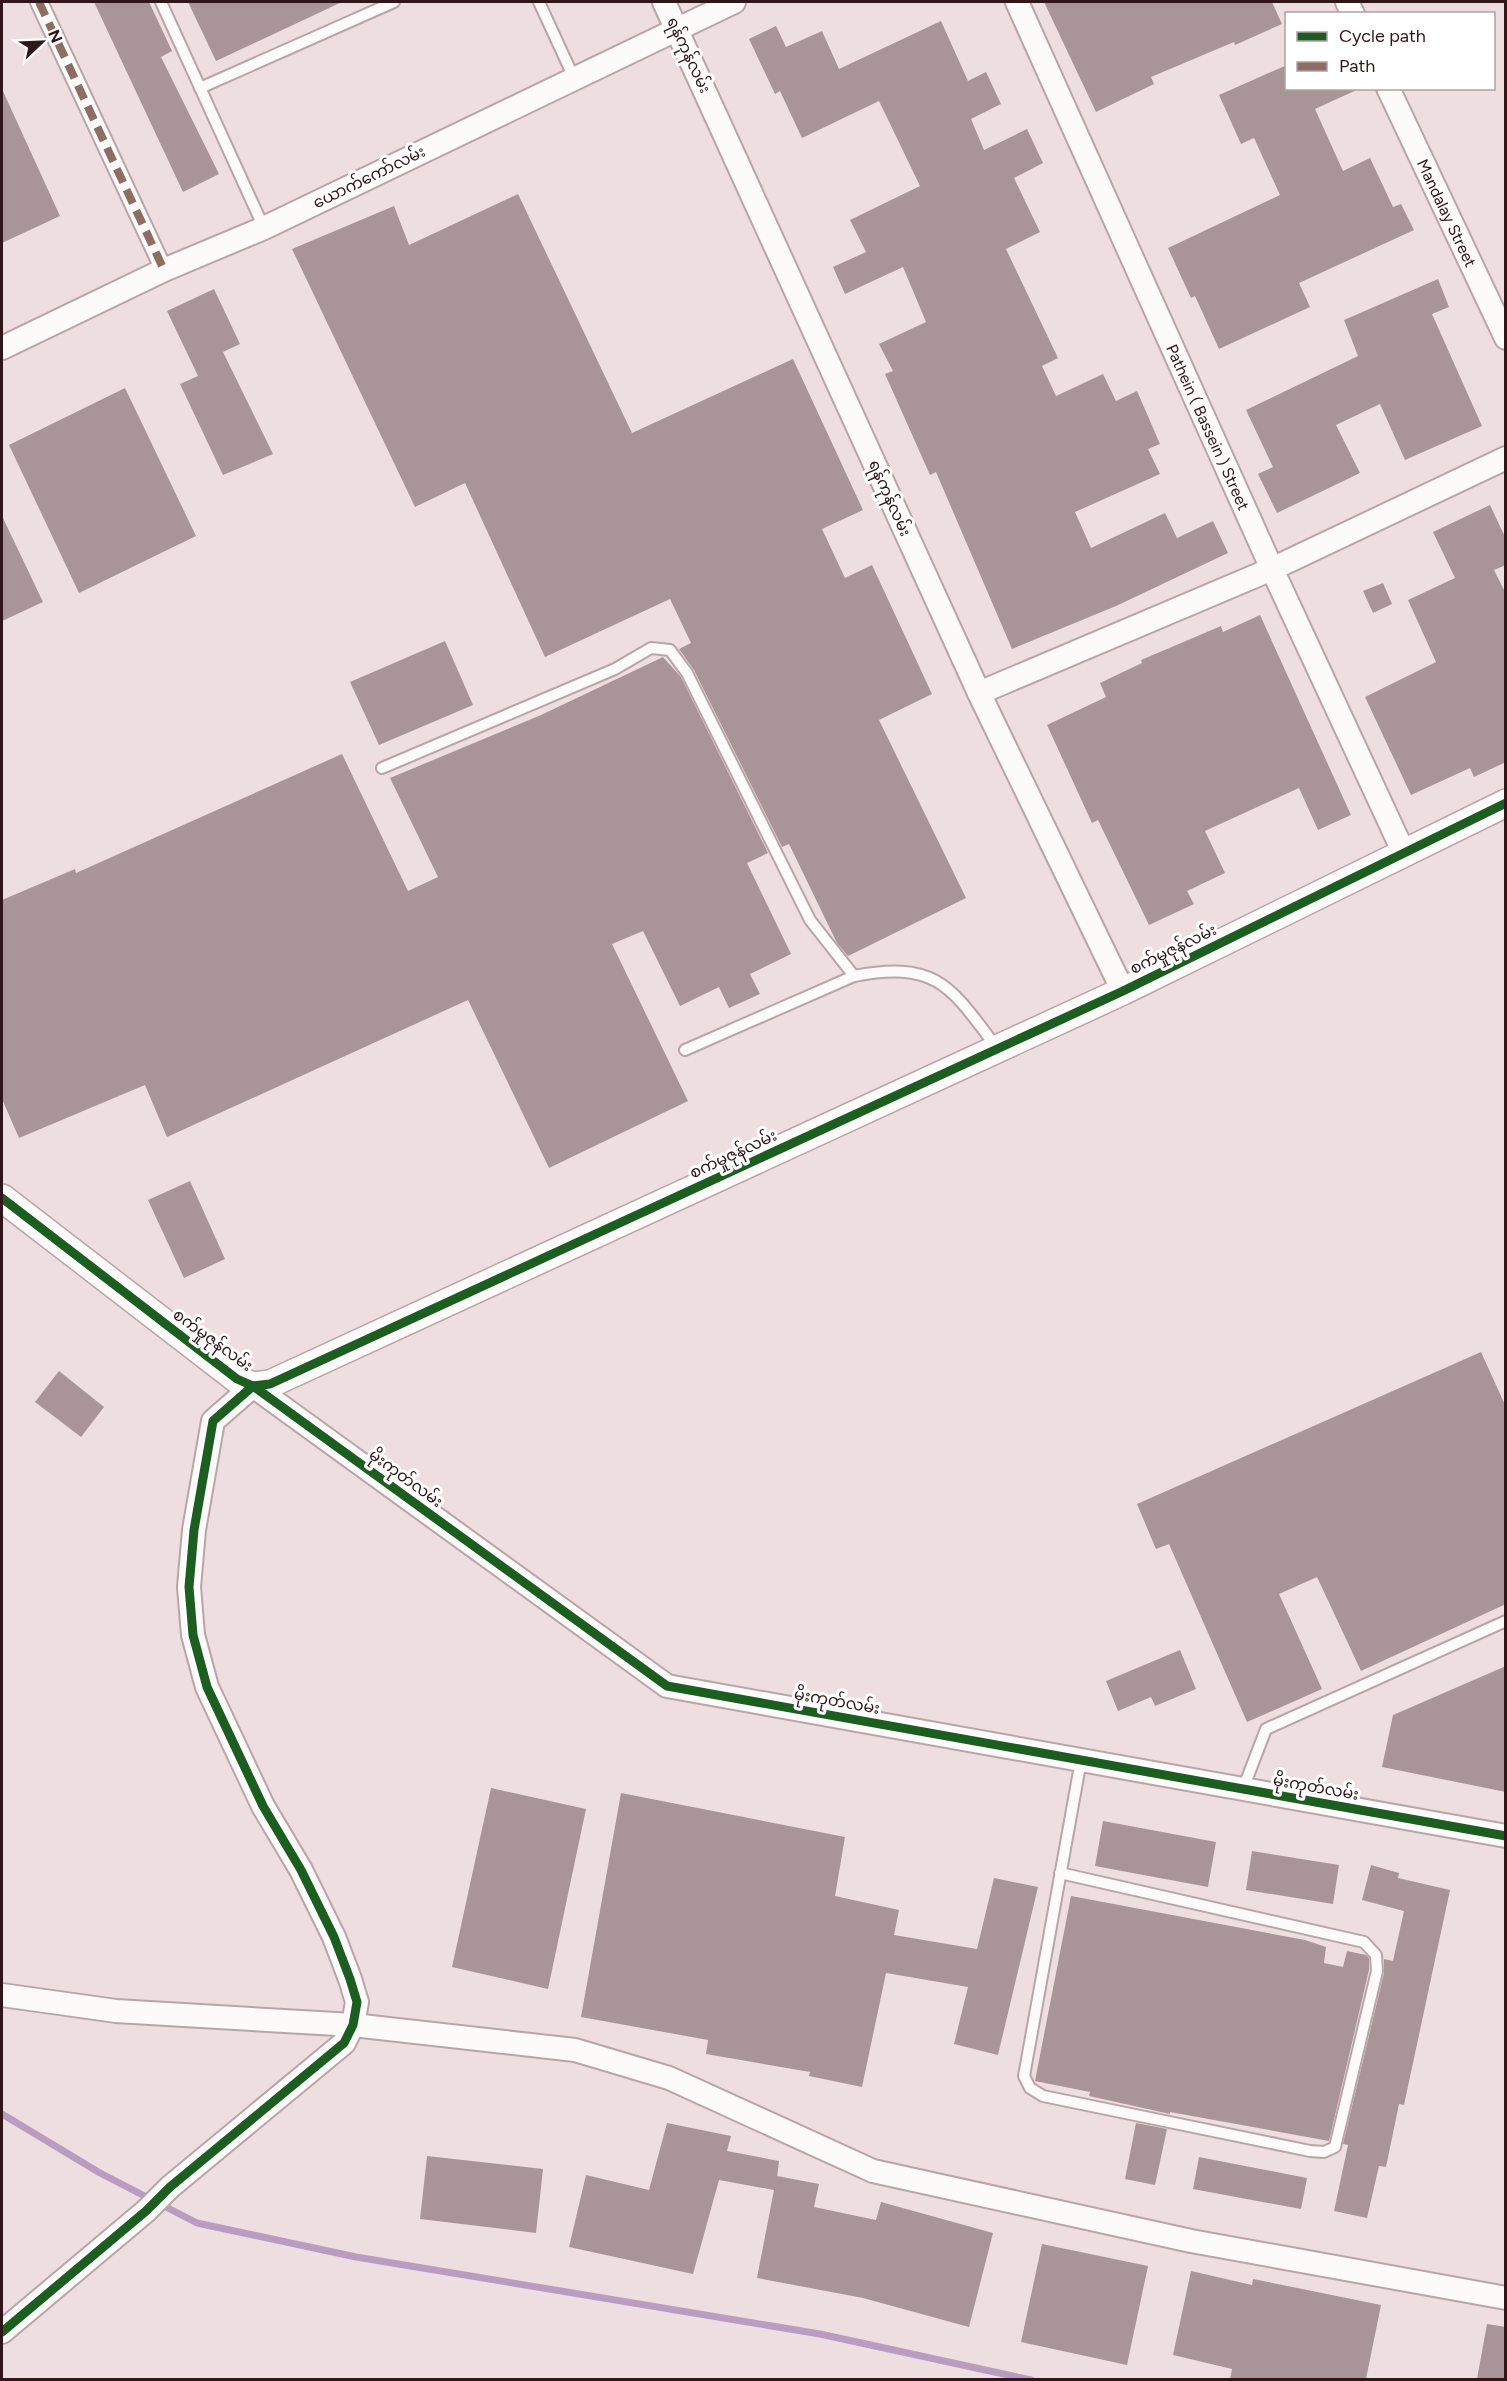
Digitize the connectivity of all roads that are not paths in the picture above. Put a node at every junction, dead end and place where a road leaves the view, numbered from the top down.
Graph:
1 (39, 2) edge
2 (161, 2) edge
3 (394, 2) edge
4 (539, 2) edge
5 (664, 2) edge
6 (734, 2) edge
7 (1017, 2) edge
8 (677, 28) junction
9 (574, 78) junction
10 (200, 88) junction
11 (1389, 90) edge
12 (264, 228) junction
13 (164, 270) junction
14 (1506, 338) edge
15 (2, 348) edge
16 (1506, 458) edge
17 (1272, 569) junction
18 (979, 693) junction
19 (382, 768) dead end
20 (1506, 803) edge
21 (1403, 851) junction
22 (854, 976) junction
23 (1122, 991) junction
24 (997, 1049) junction
25 (686, 1050) dead end
26 (2, 1198) edge
27 (253, 1386) junction
28 (1506, 1621) edge
29 (1081, 1760) junction
30 (1243, 1789) junction
31 (1506, 1836) edge
32 (1060, 1873) junction
33 (2, 1995) edge
34 (354, 2025) junction
35 (1506, 2298) edge
36 (2, 2332) edge

1 - 13 street
2 - 10 lane
3 - 10 lane
4 - 9 lane
5 - 8 street, ရန်ကုန်လမ်း
6 - 8 street, ယောက်ကော်လမ်း
7 - 17 street, Pathein ( Bassein ) Street
8 - 9 street, ယောက်ကော်လမ်း
8 - 18 street, ရန်ကုန်လမ်း
9 - 12 street, ယောက်ကော်လမ်း
10 - 12 lane
11 - 14 street, Mandalay Street
12 - 13 street, ယောက်ကော်လမ်း
13 - 15 street, ယောက်ကော်လမ်း
16 - 17 street
17 - 18 street
17 - 21 street, Pathein ( Bassein ) Street
18 - 23 street, ရန်ကုန်လမ်း
19 - 22 lane
20 - 21 street, စက်မှုဇုန်လမ်း
21 - 23 street, စက်မှုဇုန်လမ်း
22 - 24 lane
22 - 25 lane
23 - 24 street, စက်မှုဇုန်လမ်း
24 - 27 street, စက်မှုဇုန်လမ်း
26 - 27 street, စက်မှုဇုန်လမ်း
27 - 29 street, မိုးကုတ်လမ်း
27 - 34 street
28 - 30 lane
29 - 30 street, မိုးကုတ်လမ်း
29 - 32 lane
30 - 31 street, မိုးကုတ်လမ်း
32 - 32 lane
33 - 34 street
34 - 35 street
34 - 36 street

